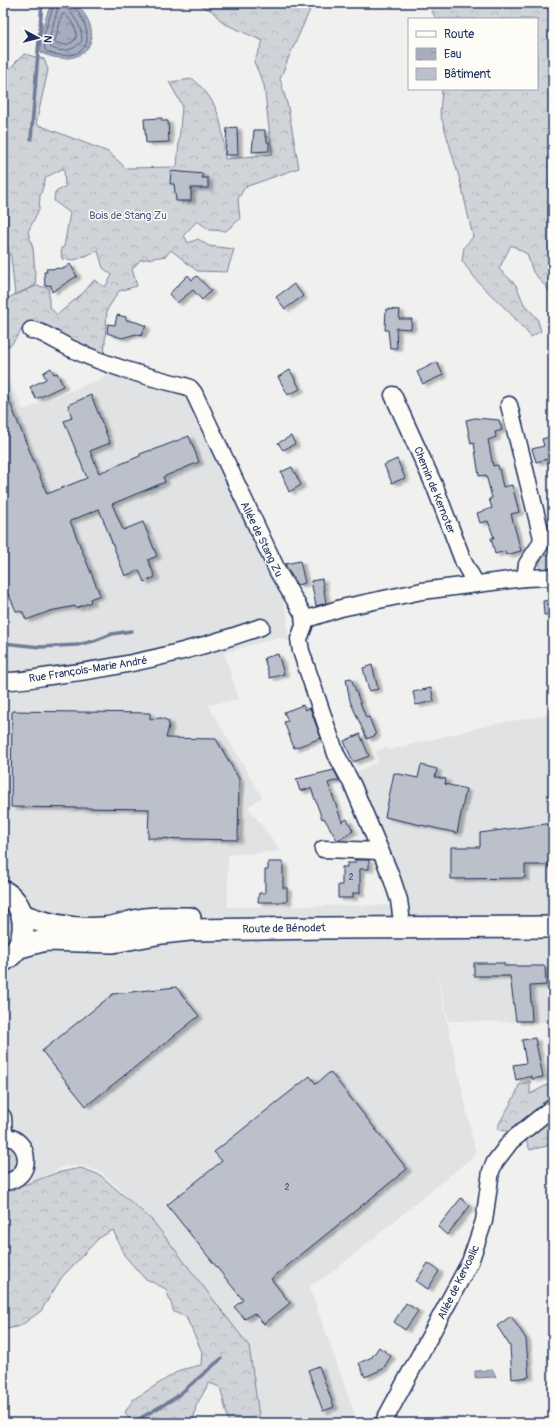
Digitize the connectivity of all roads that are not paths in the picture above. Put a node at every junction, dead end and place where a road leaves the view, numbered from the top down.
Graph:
1 (31, 330) dead end
2 (393, 395) dead end
3 (509, 405) dead end
4 (553, 577) edge
5 (525, 578) junction
6 (476, 584) junction
7 (304, 620) junction
8 (261, 627) dead end
9 (4, 682) edge
10 (323, 848) dead end
11 (380, 851) junction
12 (3, 891) edge
13 (553, 914) edge
14 (22, 915) junction
15 (401, 915) junction
16 (553, 927) edge
17 (325, 928) junction
18 (419, 928) junction
19 (7, 958) edge
20 (553, 1107) edge
21 (3, 1117) edge
22 (4, 1136) edge
23 (3, 1182) edge
24 (383, 1423) edge

1 - 7 street, Allée de Stang Zu
2 - 6 street, Chemin de Kernoter
3 - 5 street
4 - 5 street
5 - 6 street
6 - 7 street
7 - 11 street
8 - 9 street, Rue François-Marie André
10 - 11 street
11 - 15 street
12 - 14 main road
13 - 15 main road, Route de Bénodet
14 - 15 main road, Route de Bénodet
14 - 19 main road
15 - 17 street
15 - 18 street
16 - 18 main road, Route de Bénodet
17 - 18 main road, Route de Bénodet
17 - 19 main road, Route de Bénodet
20 - 24 street, Allée de Kervoalic
21 - 22 street
22 - 23 street

